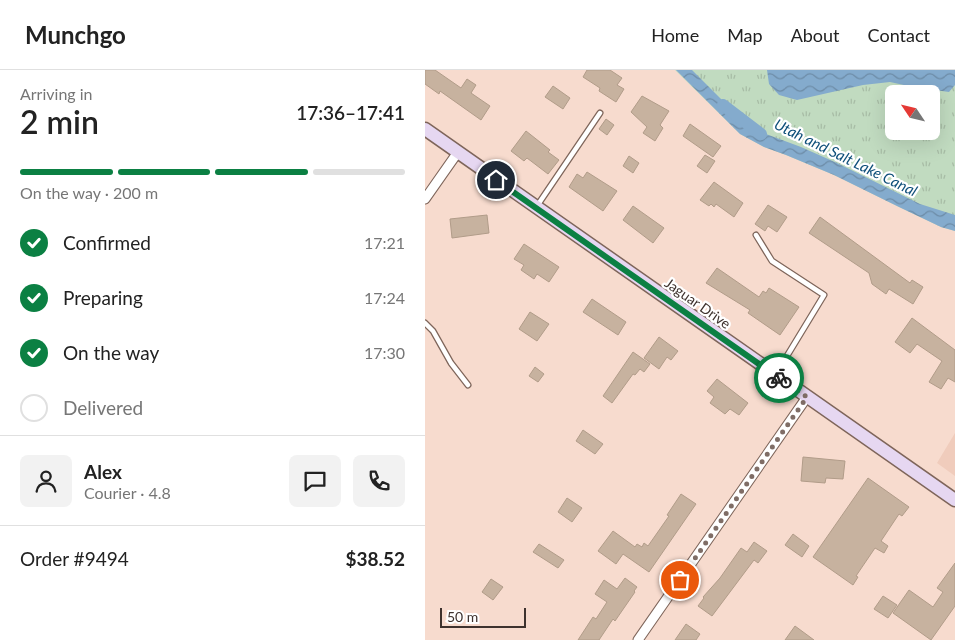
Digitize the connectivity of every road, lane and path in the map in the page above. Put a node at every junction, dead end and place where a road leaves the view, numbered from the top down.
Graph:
1 (601, 113) dead end
2 (425, 129) edge
3 (458, 152) junction
4 (425, 199) edge
5 (536, 207) junction
6 (756, 235) dead end
7 (425, 323) edge
8 (775, 375) junction
9 (468, 385) dead end
10 (807, 397) junction
11 (955, 500) edge
12 (638, 640) edge

1 - 5 lane
2 - 3 main road, Jaguar Drive
3 - 4 street
3 - 5 main road, Jaguar Drive
5 - 8 main road, Jaguar Drive
6 - 8 lane
7 - 9 lane
8 - 10 main road, Jaguar Drive
10 - 11 main road, Jaguar Drive
10 - 12 street

